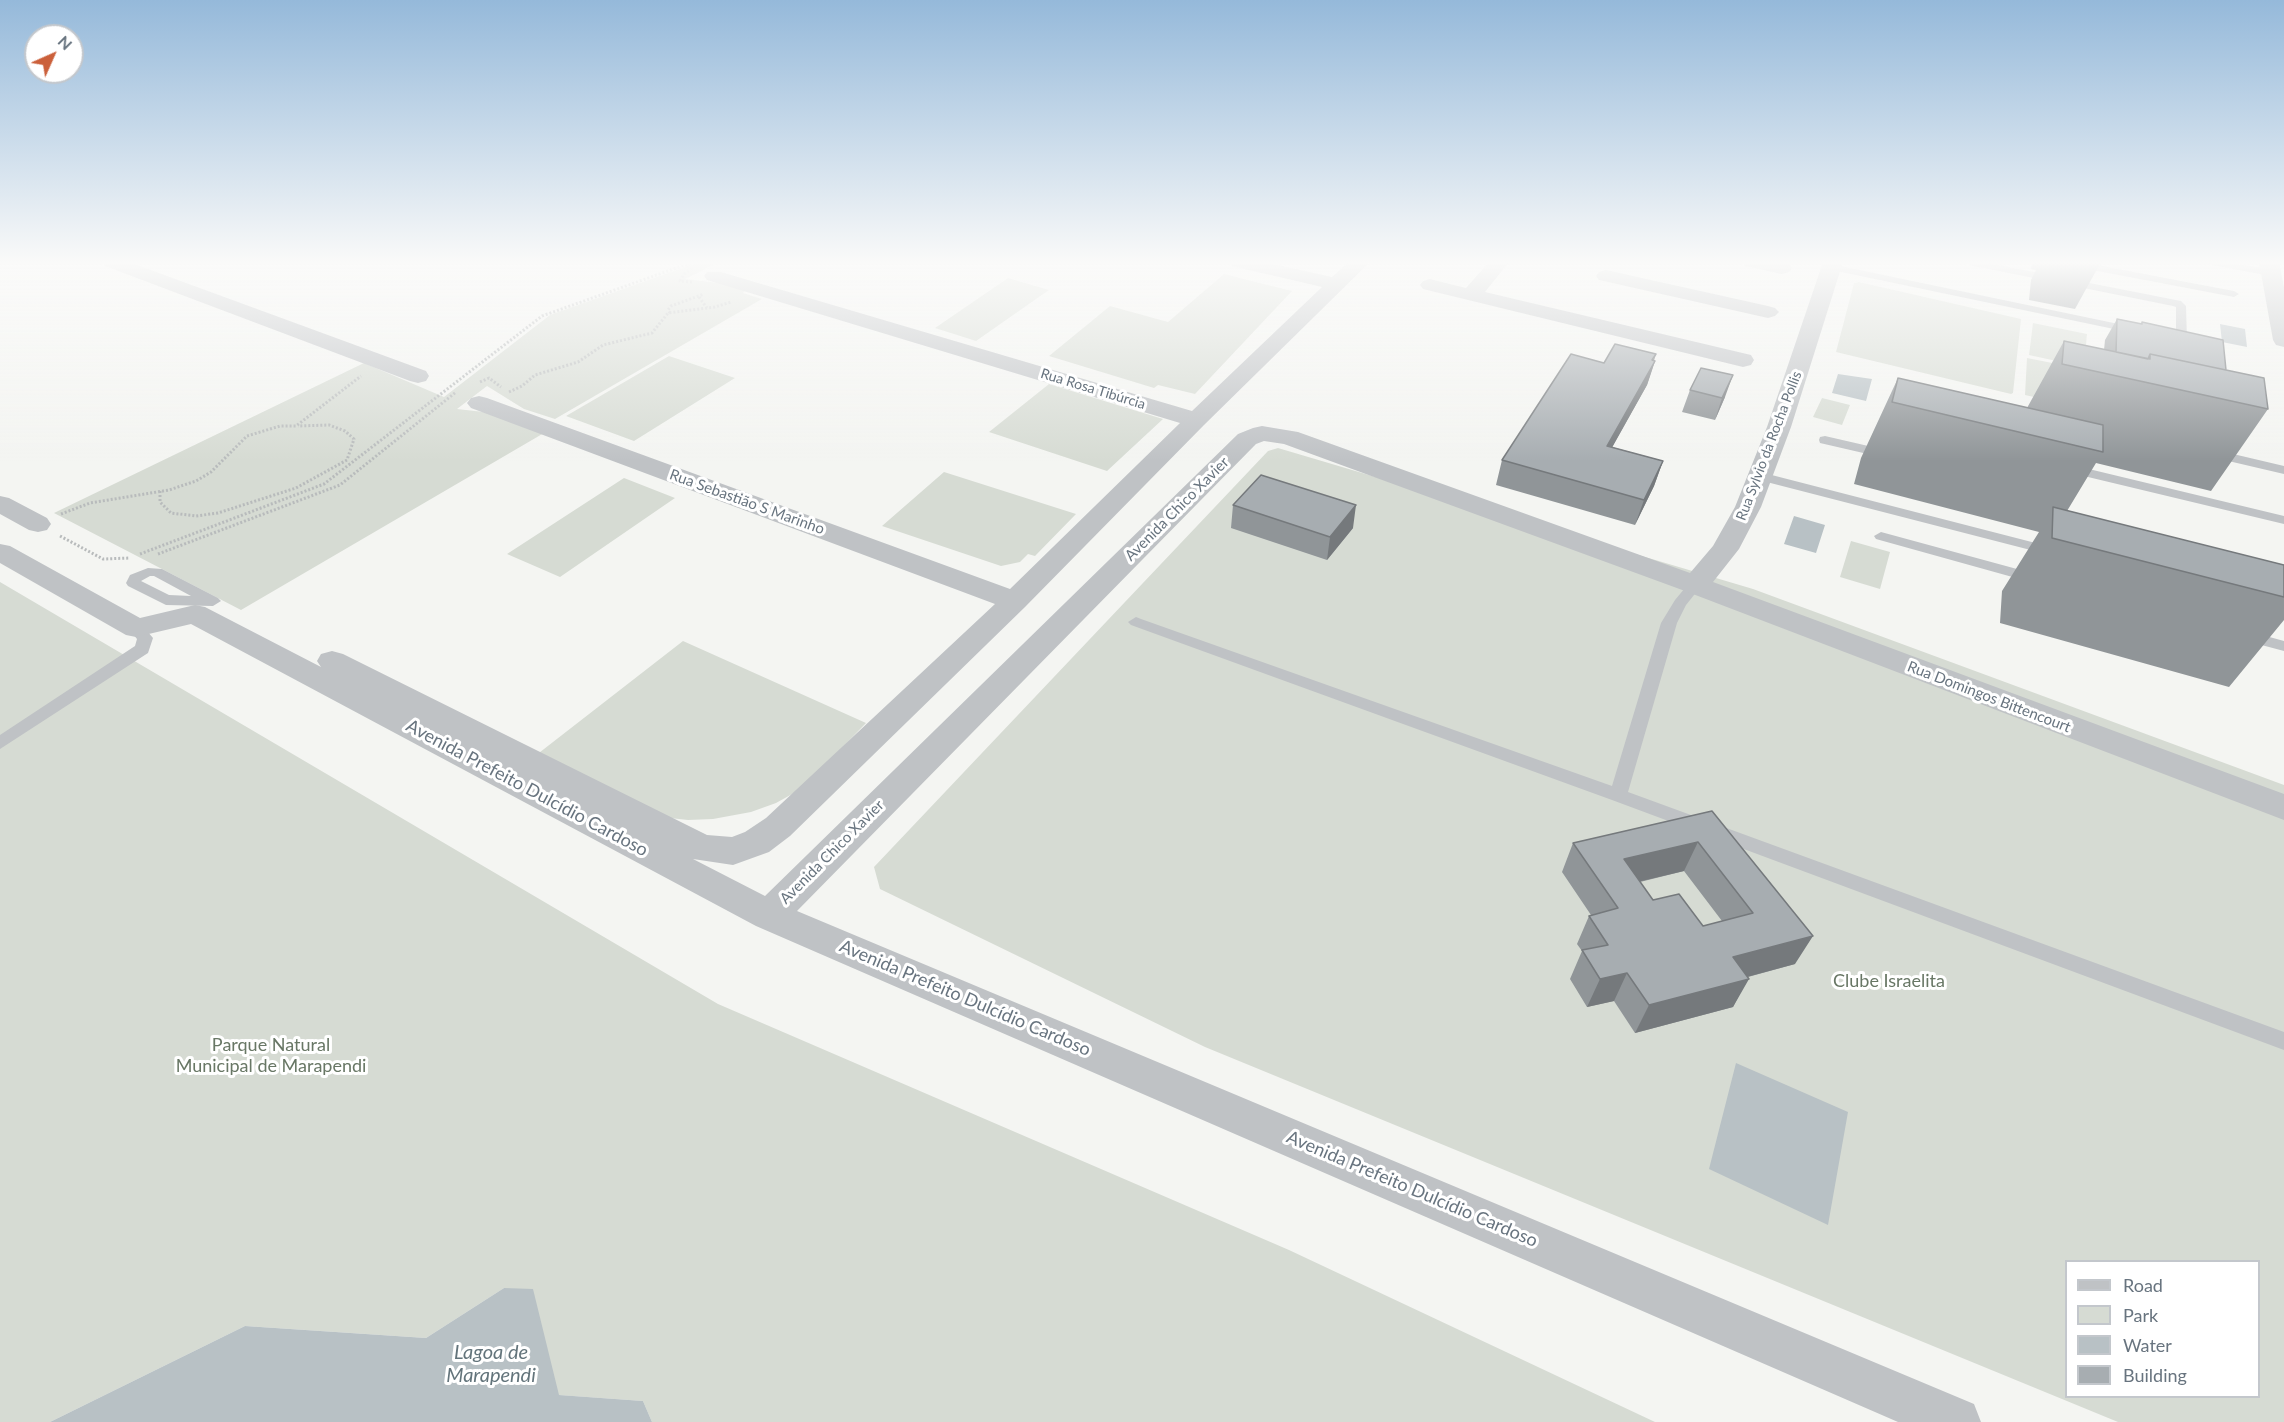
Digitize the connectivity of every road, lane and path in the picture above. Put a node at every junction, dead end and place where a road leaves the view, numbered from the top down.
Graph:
1 (289, 328) edge
2 (526, 328) edge
3 (655, 328) edge
4 (872, 328) edge
5 (1290, 328) edge
6 (1651, 328) edge
7 (1811, 328) edge
8 (2123, 328) edge
9 (2181, 328) edge
10 (1743, 360) dead end
11 (379, 362) junction
12 (418, 376) dead end
13 (472, 392) junction
14 (506, 393) junction
15 (514, 399) dead end
16 (1196, 420) junction
17 (296, 426) junction
18 (1825, 440) dead end
19 (2204, 451) edge
20 (1895, 457) edge
21 (2052, 465) edge
22 (2284, 470) edge
23 (1760, 476) junction
24 (160, 491) junction
25 (0, 504) edge
26 (2284, 520) edge
27 (38, 524) junction
28 (1881, 536) dead end
29 (0, 552) edge
30 (2060, 554) edge
31 (142, 575) joint
32 (2054, 583) edge
33 (1695, 585) junction
34 (213, 601) joint
35 (1015, 602) junction
36 (1136, 622) dead end
37 (136, 628) junction
38 (2226, 630) edge
39 (2284, 646) edge
40 (0, 743) edge
41 (1618, 795) junction
42 (2275, 801) edge
43 (769, 915) junction
44 (2284, 1041) edge
45 (1956, 1422) edge

1 - 11 street
2 - 27 path
3 - 14 path
4 - 16 street, Rua Rosa Tibúrcia
5 - 16 street
6 - 10 street
7 - 23 street, Rua Sylvio da Rocha Pollis
8 - 9 lane
11 - 12 street
11 - 17 path
13 - 14 path
13 - 31 path
13 - 35 street, Rua Sebastião S Marinho
14 - 15 path
16 - 35 street
17 - 24 path
17 - 24 path
18 - 20 lane
19 - 22 lane
21 - 26 lane
23 - 30 lane
23 - 33 street, Rua Sylvio da Rocha Pollis
24 - 27 path
25 - 27 street
28 - 32 lane
29 - 37 street
31 - 34 lane
33 - 41 lane
33 - 42 street, Rua Domingos Bittencourt
33 - 43 street, Avenida Chico Xavier
34 - 35 street, Avenida Prefeito Dulcídio Cardoso
36 - 41 lane
37 - 40 lane
37 - 43 street, Avenida Prefeito Dulcídio Cardoso
38 - 39 lane
41 - 44 lane
43 - 45 street, Avenida Prefeito Dulcídio Cardoso

